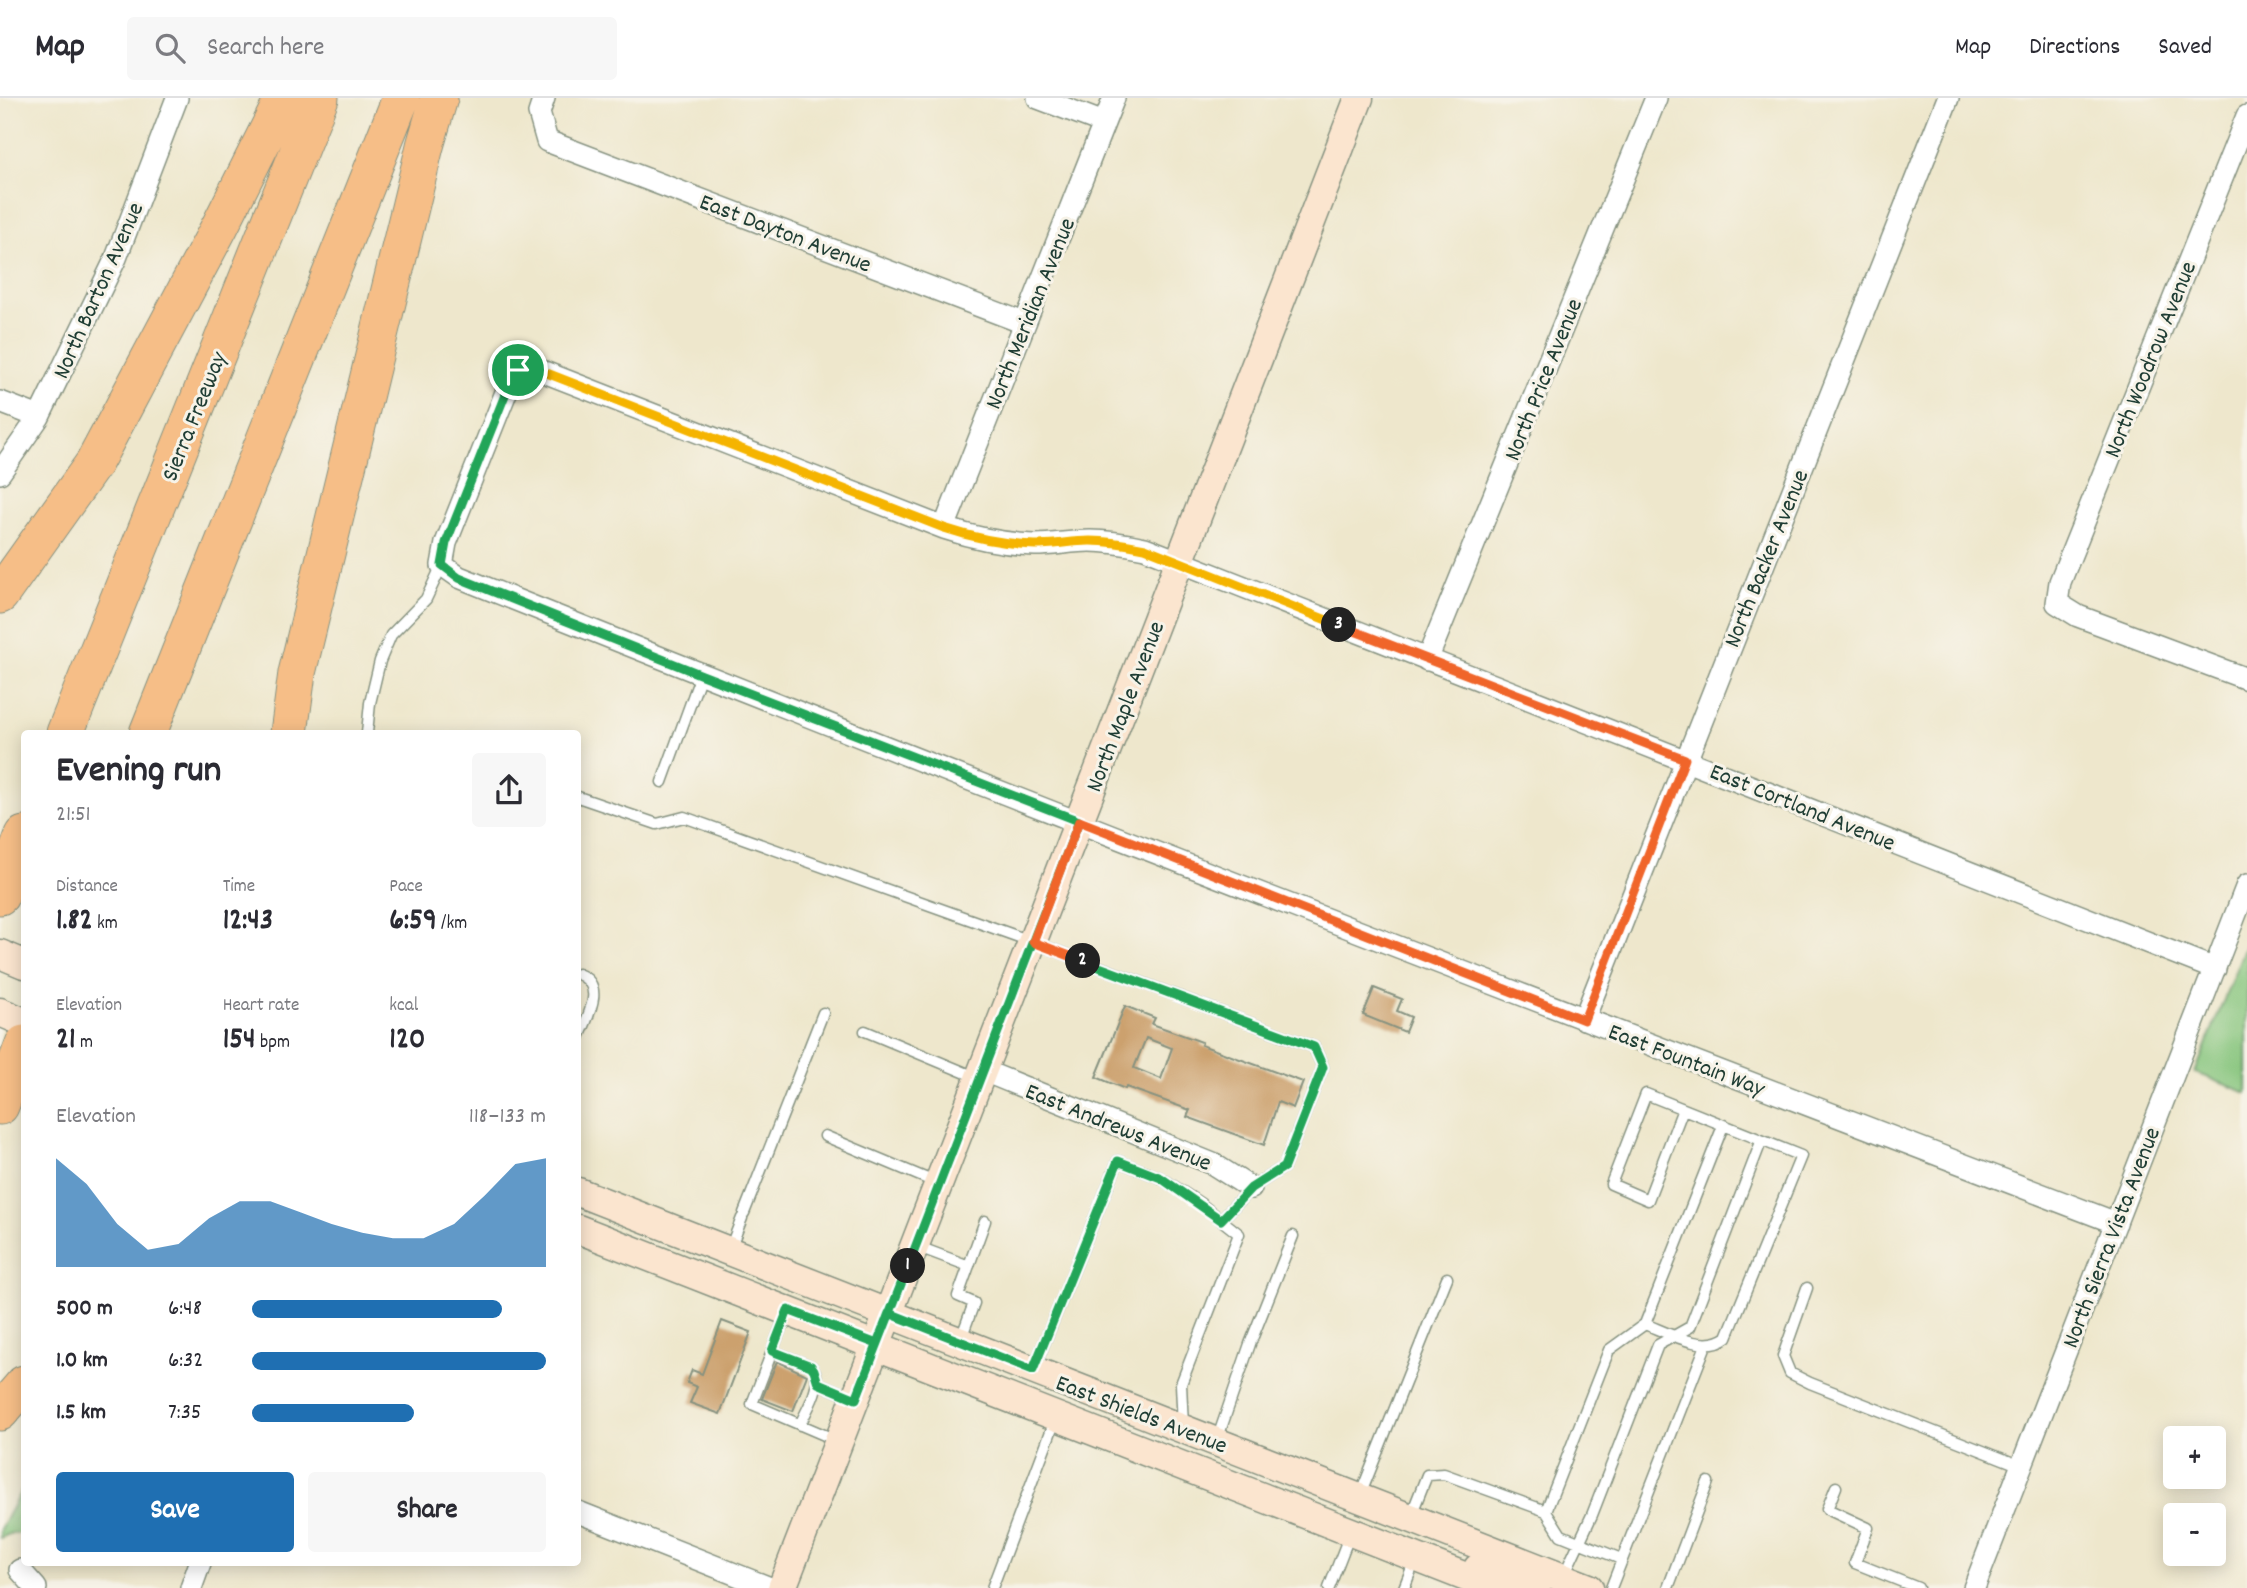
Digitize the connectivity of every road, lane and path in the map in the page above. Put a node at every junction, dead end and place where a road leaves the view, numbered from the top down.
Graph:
1 (177, 98) edge
2 (284, 98) edge
3 (320, 98) edge
4 (401, 98) edge
5 (439, 98) edge
6 (544, 98) edge
7 (1038, 98) edge
8 (1114, 98) edge
9 (1359, 98) edge
10 (1656, 98) edge
11 (1948, 98) edge
12 (2247, 116) edge
13 (1104, 123) junction
14 (1024, 323) junction
15 (0, 402) edge
16 (39, 417) junction
17 (0, 473) edge
18 (944, 528) junction
19 (1179, 562) junction
20 (442, 565) junction
21 (0, 595) edge
22 (1427, 660) junction
23 (702, 675) junction
24 (2247, 679) edge
25 (66, 730) edge
26 (149, 730) edge
27 (289, 730) edge
28 (367, 730) edge
29 (1685, 759) junction
30 (662, 782) dead end
31 (581, 798) edge
32 (1079, 821) junction
33 (21, 843) edge
34 (2247, 886) edge
35 (0, 896) edge
36 (1033, 942) junction
37 (0, 954) edge
38 (21, 963) edge
39 (2215, 969) junction
40 (581, 975) edge
41 (0, 1012) edge
42 (822, 1013) dead end
43 (21, 1020) edge
44 (1584, 1020) junction
45 (865, 1031) dead end
46 (581, 1032) edge
47 (21, 1052) edge
48 (982, 1075) junction
49 (0, 1106) edge
50 (1684, 1109) junction
51 (1723, 1126) junction
52 (825, 1136) dead end
53 (1761, 1142) junction
54 (939, 1184) junction
55 (1251, 1188) junction
56 (581, 1193) edge
57 (1221, 1220) junction
58 (985, 1221) dead end
59 (2116, 1223) junction
60 (581, 1230) edge
61 (1293, 1236) dead end
62 (916, 1246) junction
63 (729, 1251) junction
64 (969, 1266) junction
65 (1447, 1278) dead end
66 (1807, 1288) dead end
67 (788, 1310) junction
68 (889, 1313) junction
69 (1645, 1324) junction
70 (1674, 1335) junction
71 (960, 1341) junction
72 (877, 1344) junction
73 (1706, 1345) junction
74 (772, 1351) junction
75 (1033, 1370) junction
76 (818, 1383) junction
77 (21, 1388) edge
78 (856, 1399) junction
79 (0, 1412) edge
80 (1056, 1415) junction
81 (800, 1425) junction
82 (1183, 1429) junction
83 (839, 1441) junction
84 (1216, 1442) junction
85 (2021, 1466) junction
86 (1708, 1482) dead end
87 (1836, 1487) dead end
88 (1359, 1498) junction
89 (1546, 1511) junction
90 (581, 1513) edge
91 (1410, 1518) junction
92 (1351, 1531) junction
93 (1580, 1543) junction
94 (1416, 1557) junction
95 (1621, 1559) junction
96 (199, 1566) edge
97 (20, 1570) dead end
98 (1567, 1585) edge
99 (36, 1588) edge
100 (191, 1588) edge
101 (770, 1588) edge
102 (782, 1588) edge
103 (992, 1588) edge
104 (1329, 1588) edge
105 (1404, 1588) edge
106 (1494, 1588) edge
107 (1536, 1588) edge
108 (1611, 1588) edge
109 (1668, 1588) edge
110 (1918, 1588) edge
111 (1974, 1588) edge

1 - 16 street, North Barton Avenue
2 - 21 highway
3 - 25 highway, Sierra Freeway
4 - 26 highway
5 - 27 highway
6 - 14 street, East Dayton Avenue
7 - 13 street
8 - 13 street, North Meridian Avenue
9 - 19 main road, North Maple Avenue
10 - 22 street, North Price Avenue
11 - 29 street, North Backer Avenue
12 - 24 street, North Woodrow Avenue
13 - 14 street, North Meridian Avenue
14 - 18 street, North Meridian Avenue
15 - 16 street
16 - 17 street, North Barton Avenue
18 - 19 street, East Cortland Avenue
18 - 20 street, East Cortland Avenue
19 - 22 street, East Cortland Avenue
19 - 32 main road, North Maple Avenue
20 - 23 street, East Fountain Way
20 - 28 lane
22 - 29 street, East Cortland Avenue
23 - 30 lane
23 - 32 street, East Fountain Way
29 - 39 street, East Cortland Avenue
29 - 44 street, North Backer Avenue
31 - 36 lane
32 - 36 main road, North Maple Avenue
32 - 44 street, East Fountain Way
33 - 35 highway
34 - 39 street, North Sierra Vista Avenue
36 - 48 main road, North Maple Avenue
36 - 55 lane
37 - 38 main road
39 - 59 street, North Sierra Vista Avenue
40 - 46 lane
41 - 43 main road
42 - 63 lane
44 - 59 street, East Fountain Way
45 - 48 lane
47 - 49 highway
48 - 54 main road, North Maple Avenue
48 - 55 street, East Andrews Avenue
50 - 50 lane
50 - 51 lane
51 - 53 lane
51 - 69 lane
52 - 54 lane
53 - 70 lane
53 - 73 lane
54 - 62 main road, North Maple Avenue
55 - 57 lane
56 - 63 main road, East Shields Avenue
57 - 75 lane
57 - 82 lane
58 - 64 lane
59 - 85 street, North Sierra Vista Avenue
60 - 67 main road, East Shields Avenue
61 - 84 lane
62 - 64 lane
62 - 68 main road, North Maple Avenue
63 - 68 main road, East Shields Avenue
64 - 71 lane
65 - 88 lane
66 - 85 lane
67 - 72 main road, East Shields Avenue
67 - 74 lane
68 - 71 main road, East Shields Avenue
68 - 72 main road, North Maple Avenue
69 - 70 lane
69 - 89 lane
70 - 73 lane
70 - 93 lane
71 - 75 main road, East Shields Avenue
72 - 78 main road, North Maple Avenue
72 - 80 main road, East Shields Avenue
73 - 95 lane
74 - 76 lane
74 - 81 lane
75 - 82 main road, East Shields Avenue
76 - 78 lane
76 - 81 lane
77 - 79 highway
78 - 83 main road, North Maple Avenue
80 - 92 main road, East Shields Avenue
80 - 103 lane
81 - 83 lane
82 - 84 main road, East Shields Avenue
83 - 102 main road, North Maple Avenue
84 - 88 main road, East Shields Avenue
85 - 111 street, North Sierra Vista Avenue
86 - 109 lane
87 - 110 lane
88 - 91 main road, East Shields Avenue
89 - 91 lane
89 - 93 lane
90 - 101 street
91 - 98 main road, East Shields Avenue
92 - 94 main road, East Shields Avenue
92 - 104 lane
93 - 95 lane
93 - 98 lane
94 - 105 lane
94 - 106 main road, East Shields Avenue
94 - 107 main road
95 - 108 lane
96 - 100 street
97 - 99 street

